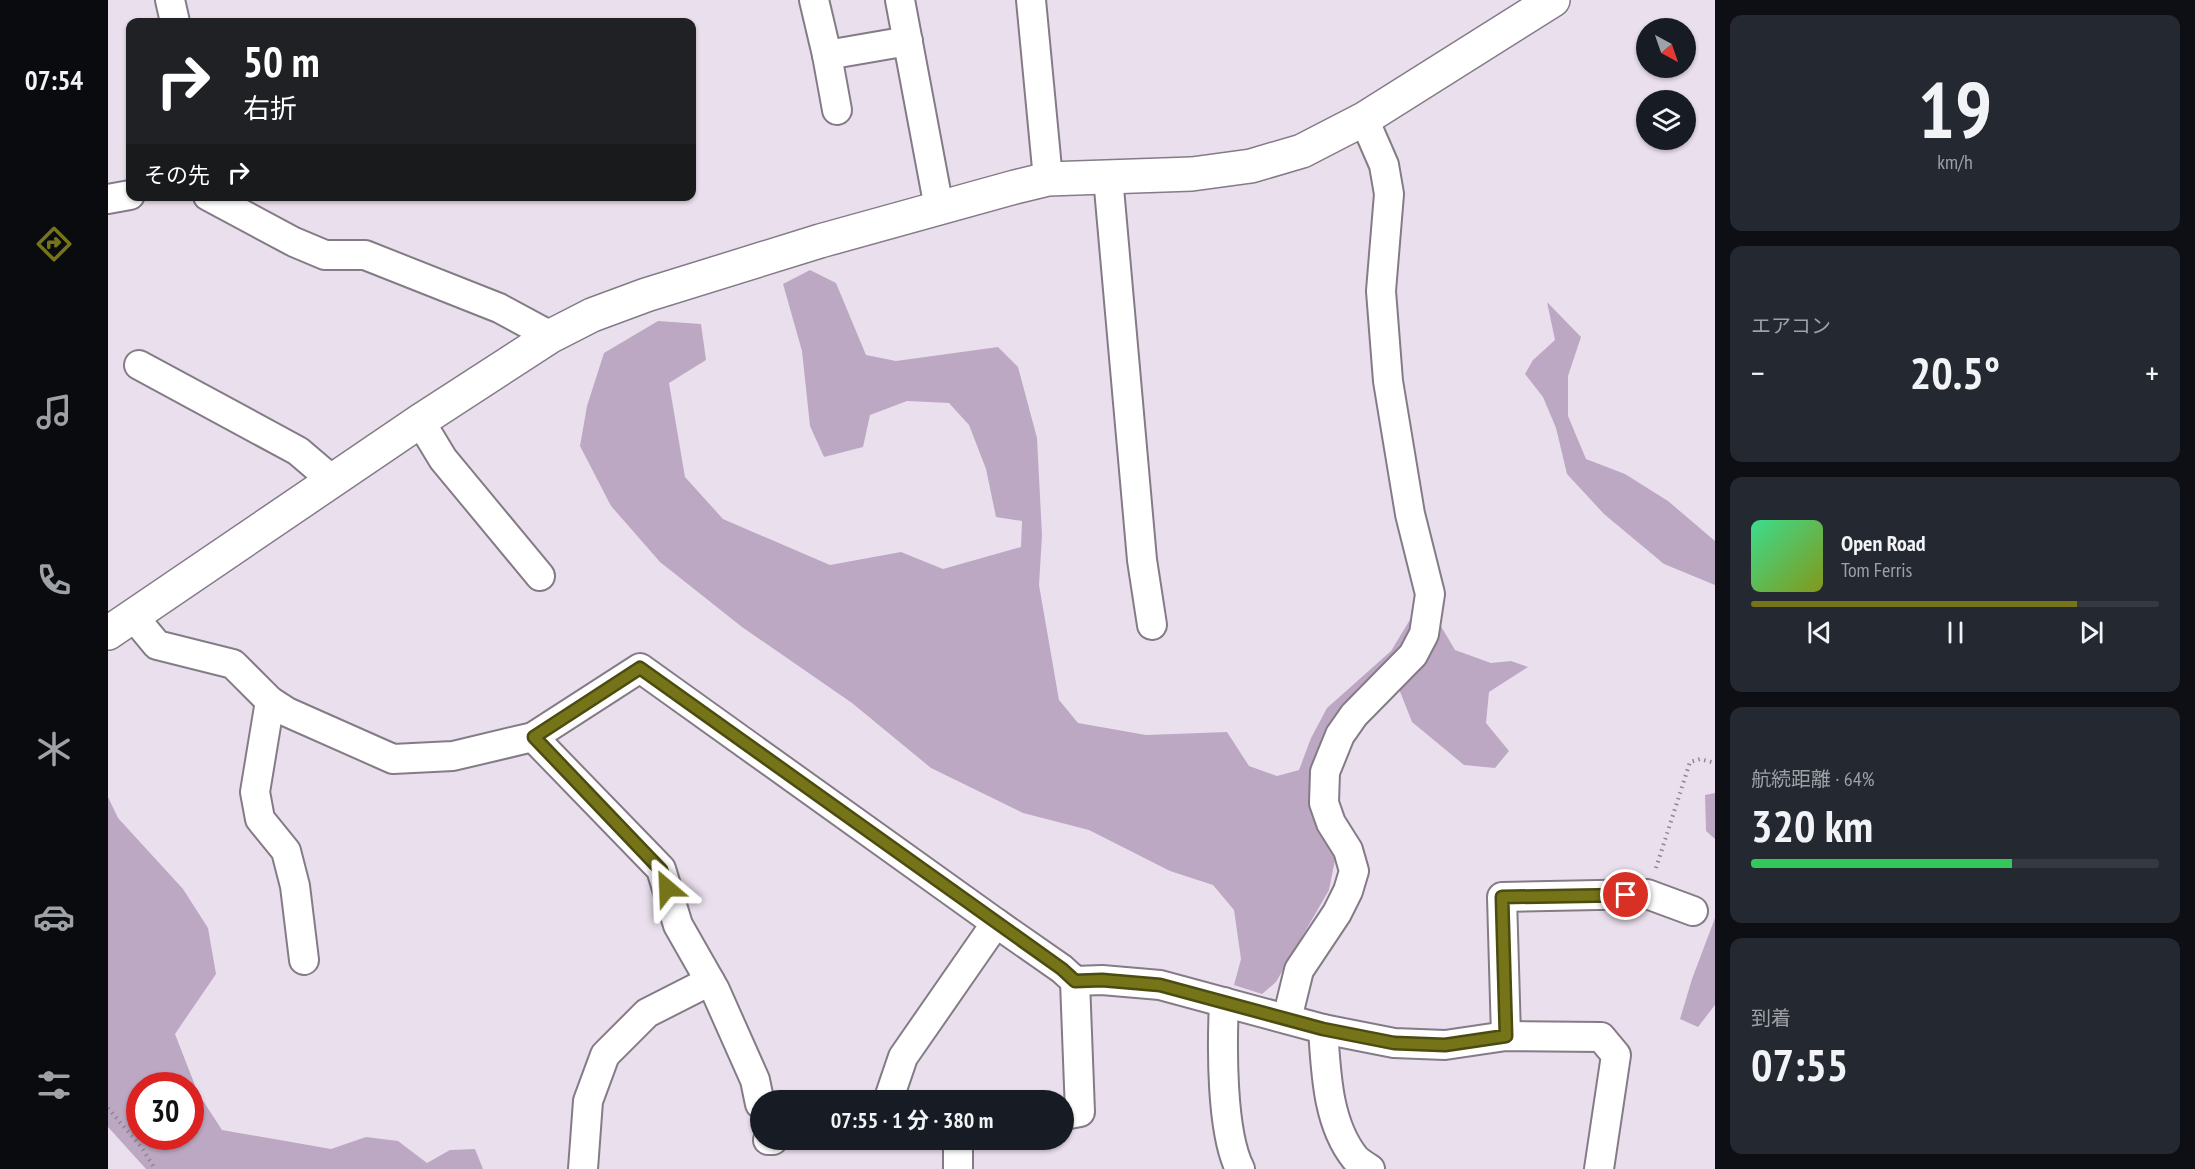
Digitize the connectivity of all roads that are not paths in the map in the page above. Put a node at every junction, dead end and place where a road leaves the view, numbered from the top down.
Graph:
1 (170, 0) edge
2 (814, 0) edge
3 (900, 0) edge
4 (1031, 0) edge
5 (1553, 0) edge
6 (174, 18) edge
7 (908, 40) junction
8 (826, 55) junction
9 (837, 110) dead end
10 (1364, 119) junction
11 (1108, 177) junction
12 (1048, 179) junction
13 (126, 196) edge
14 (108, 199) edge
15 (222, 201) edge
16 (939, 208) junction
17 (551, 336) junction
18 (139, 365) dead end
19 (420, 421) junction
20 (332, 480) junction
21 (540, 576) dead end
22 (120, 624) edge
23 (1152, 625) dead end
24 (270, 701) junction
25 (534, 737) junction
26 (1693, 911) dead end
27 (996, 923) junction
28 (304, 960) dead end
29 (710, 981) junction
30 (1075, 981) junction
31 (1224, 1002) junction
32 (1287, 1019) junction
33 (1323, 1029) junction
34 (1506, 1036) junction
35 (757, 1090) edge
36 (892, 1090) edge
37 (1074, 1113) edge
38 (958, 1150) edge
39 (583, 1169) edge
40 (958, 1169) edge
41 (1240, 1169) edge
42 (1370, 1169) edge
43 (1599, 1169) edge

1 - 6 street
2 - 8 street
3 - 7 street
4 - 12 street
5 - 10 street
7 - 8 street
7 - 16 street
8 - 9 street
10 - 11 street
10 - 32 street
11 - 12 street
11 - 23 street
12 - 16 street
13 - 14 street
15 - 17 street
16 - 17 street
17 - 19 street
18 - 20 street
19 - 20 street
19 - 21 street
20 - 22 street
22 - 24 street
24 - 25 street
24 - 28 street
25 - 27 street
25 - 29 street
26 - 34 street
27 - 30 street
27 - 36 street
29 - 35 street
29 - 39 street
30 - 31 street
30 - 37 street
31 - 32 street
31 - 41 street
32 - 33 street
33 - 34 street
33 - 42 street
34 - 43 street
38 - 40 street

